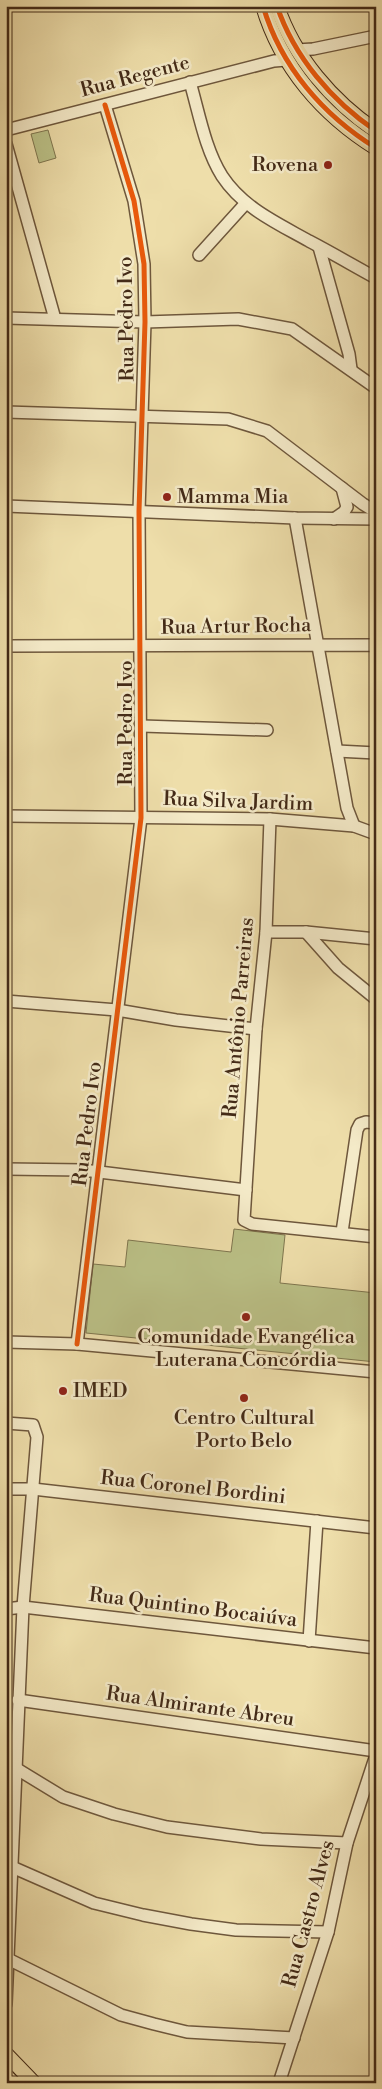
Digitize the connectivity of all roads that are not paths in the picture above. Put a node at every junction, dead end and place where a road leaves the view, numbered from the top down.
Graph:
1 (263, 6) edge
2 (277, 6) edge
3 (376, 36) edge
4 (299, 54) junction
5 (281, 58) junction
6 (190, 82) junction
7 (105, 104) junction
8 (374, 129) edge
9 (6, 130) edge
10 (6, 144) edge
11 (376, 144) edge
12 (376, 148) edge
13 (246, 203) junction
14 (319, 246) junction
15 (199, 255) dead end
16 (376, 278) edge
17 (6, 318) edge
18 (55, 319) junction
19 (145, 322) junction
20 (351, 370) junction
21 (376, 388) edge
22 (6, 412) edge
23 (143, 416) junction
24 (341, 486) junction
25 (6, 506) edge
26 (139, 511) junction
27 (376, 512) edge
28 (295, 518) junction
29 (334, 519) junction
30 (376, 519) edge
31 (317, 644) junction
32 (374, 644) edge
33 (6, 646) edge
34 (141, 647) junction
35 (142, 726) junction
36 (267, 730) dead end
37 (337, 751) junction
38 (376, 753) edge
39 (6, 816) edge
40 (141, 818) junction
41 (270, 819) junction
42 (354, 826) junction
43 (376, 834) edge
44 (266, 932) junction
45 (306, 932) junction
46 (376, 940) edge
47 (376, 999) edge
48 (6, 1001) edge
49 (117, 1010) junction
50 (256, 1029) junction
51 (376, 1123) edge
52 (6, 1169) edge
53 (98, 1172) junction
54 (246, 1190) junction
55 (342, 1232) junction
56 (376, 1237) edge
57 (6, 1342) edge
58 (76, 1344) junction
59 (376, 1372) edge
60 (6, 1423) edge
61 (6, 1489) edge
62 (32, 1489) junction
63 (317, 1521) junction
64 (376, 1528) edge
65 (23, 1607) junction
66 (6, 1609) edge
67 (309, 1641) junction
68 (376, 1648) edge
69 (18, 1700) junction
70 (376, 1751) edge
71 (376, 1755) edge
72 (17, 1769) junction
73 (347, 1843) junction
74 (10, 1875) edge
75 (328, 1932) junction
76 (8, 1959) junction
77 (6, 2004) edge
78 (294, 2038) junction
79 (6, 2054) edge
80 (6, 2076) edge
81 (13, 2083) edge
82 (34, 2083) edge
83 (279, 2083) edge

1 - 5 main road
2 - 4 main road
3 - 4 street
4 - 8 main road
5 - 6 street, Rua Regente
5 - 12 main road
6 - 7 street, Rua Regente
6 - 13 street
7 - 9 street, Rua Regente
7 - 19 street, Rua Pedro Ivo
8 - 11 main road
10 - 18 street
13 - 14 street
13 - 15 street
14 - 16 street
14 - 20 street
17 - 18 street
18 - 19 street
19 - 20 street
19 - 23 street, Rua Pedro Ivo
20 - 21 street
22 - 23 street
23 - 24 street
23 - 26 street, Rua Pedro Ivo
24 - 27 street
24 - 29 street
25 - 26 street
26 - 28 street
26 - 34 street, Rua Pedro Ivo
28 - 29 street
28 - 31 street
29 - 30 street
31 - 32 street, Rua Artur Rocha
31 - 34 street, Rua Artur Rocha
31 - 37 street
33 - 34 street, Rua Artur Rocha
34 - 35 street, Rua Pedro Ivo
35 - 36 street
35 - 40 street, Rua Pedro Ivo
37 - 38 street
37 - 42 street
39 - 40 street, Rua Silva Jardim
40 - 41 street, Rua Silva Jardim
40 - 49 street, Rua Pedro Ivo
41 - 42 street, Rua Silva Jardim
41 - 44 street, Rua Antônio Parreiras
42 - 43 street, Rua Silva Jardim
44 - 45 street
44 - 50 street, Rua Antônio Parreiras
45 - 46 street
45 - 47 street
48 - 49 street
49 - 50 street
49 - 53 street, Rua Pedro Ivo
50 - 54 street, Rua Antônio Parreiras
51 - 55 street
52 - 53 street
53 - 54 street
53 - 58 street, Rua Pedro Ivo
54 - 55 street, Rua Antônio Parreiras
55 - 56 street
57 - 58 street
58 - 59 street
60 - 62 street
61 - 62 street, Rua Coronel Bordini
62 - 63 street, Rua Coronel Bordini
62 - 65 street
63 - 64 street, Rua Coronel Bordini
63 - 67 street
65 - 66 street, Rua Quintino Bocaiúva
65 - 67 street, Rua Quintino Bocaiúva
65 - 69 street
67 - 68 street, Rua Quintino Bocaiúva
69 - 70 street, Rua Almirante Abreu
69 - 72 street
71 - 73 street, Rua Castro Alves
72 - 73 street
72 - 74 street
73 - 75 street, Rua Castro Alves
74 - 75 street
74 - 76 street
75 - 78 street, Rua Castro Alves
76 - 77 street
76 - 78 street
78 - 83 street, Rua Castro Alves
79 - 82 main road
80 - 81 main road

